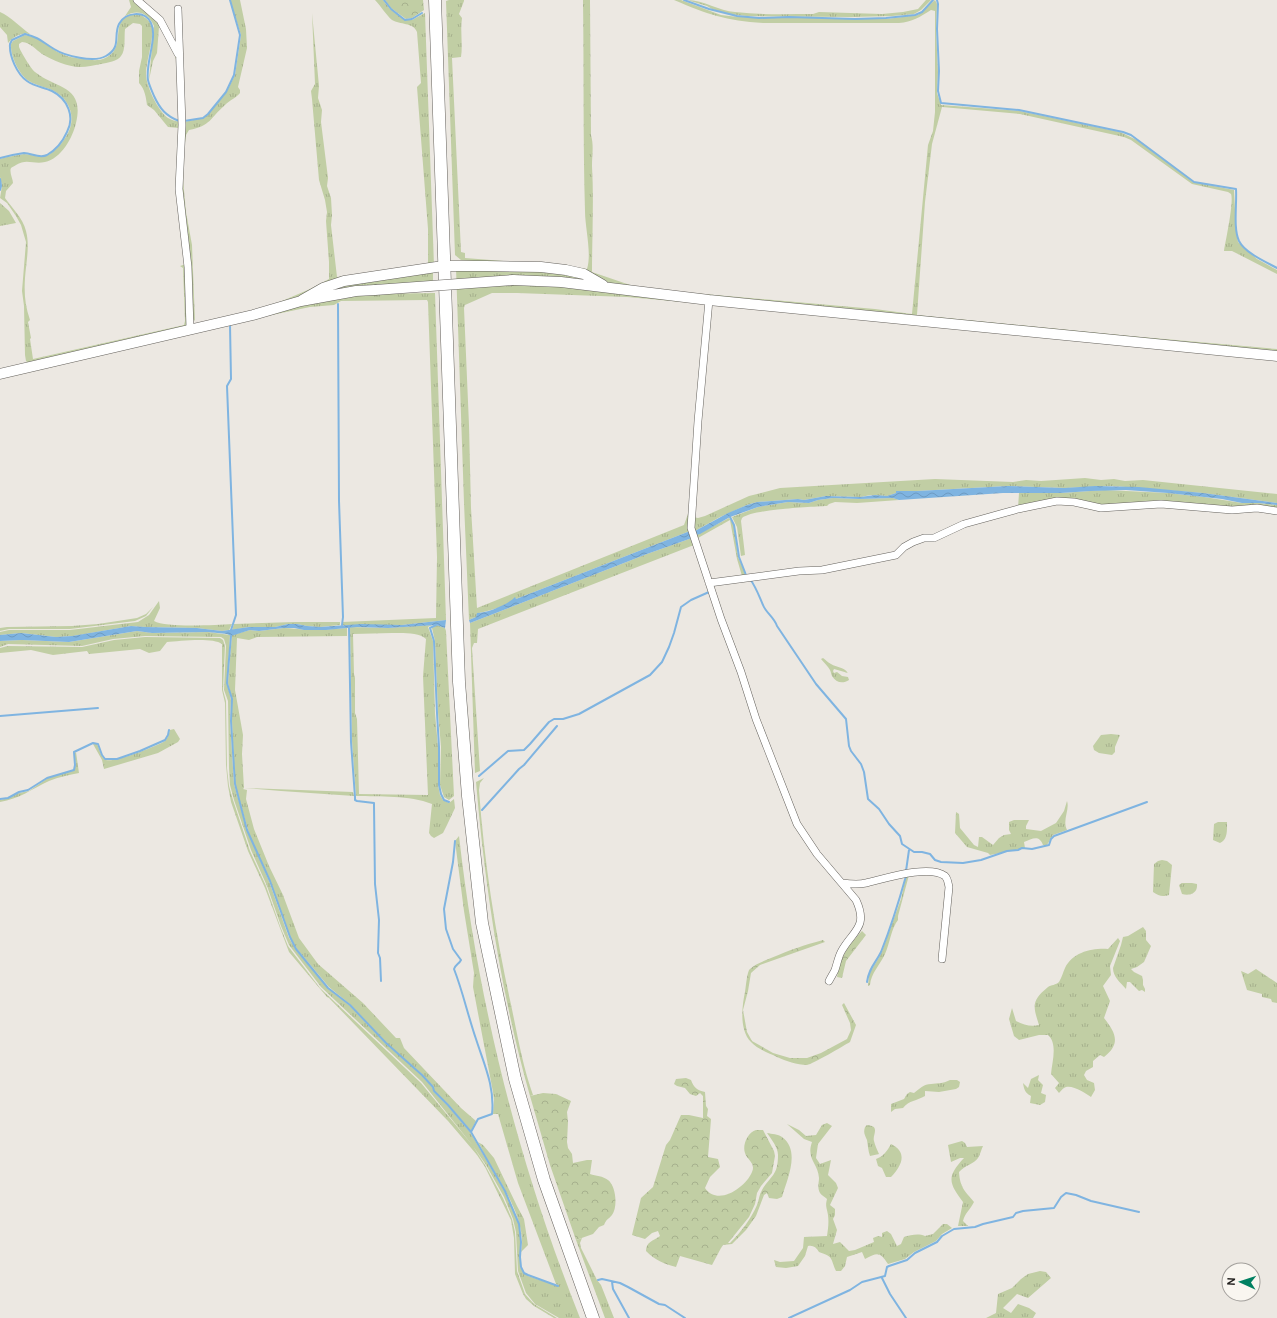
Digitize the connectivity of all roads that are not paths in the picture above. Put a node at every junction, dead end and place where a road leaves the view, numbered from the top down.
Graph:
1 (137, 0) edge
2 (434, 0) edge
3 (178, 9) dead end
4 (179, 56) junction
5 (443, 266) junction
6 (608, 288) junction
7 (709, 300) junction
8 (301, 301) junction
9 (190, 328) junction
10 (1277, 356) edge
11 (0, 374) edge
12 (1277, 511) edge
13 (709, 583) junction
14 (842, 883) junction
15 (942, 959) dead end
16 (829, 981) dead end
17 (593, 1318) edge

1 - 4 street
2 - 5 highway
3 - 4 street
4 - 9 street
5 - 6 street
5 - 8 street
5 - 17 highway
6 - 7 street
6 - 8 street, bridge
7 - 10 street
7 - 13 street
8 - 9 street
9 - 11 street
12 - 13 street
13 - 14 street
14 - 15 street
14 - 16 street

